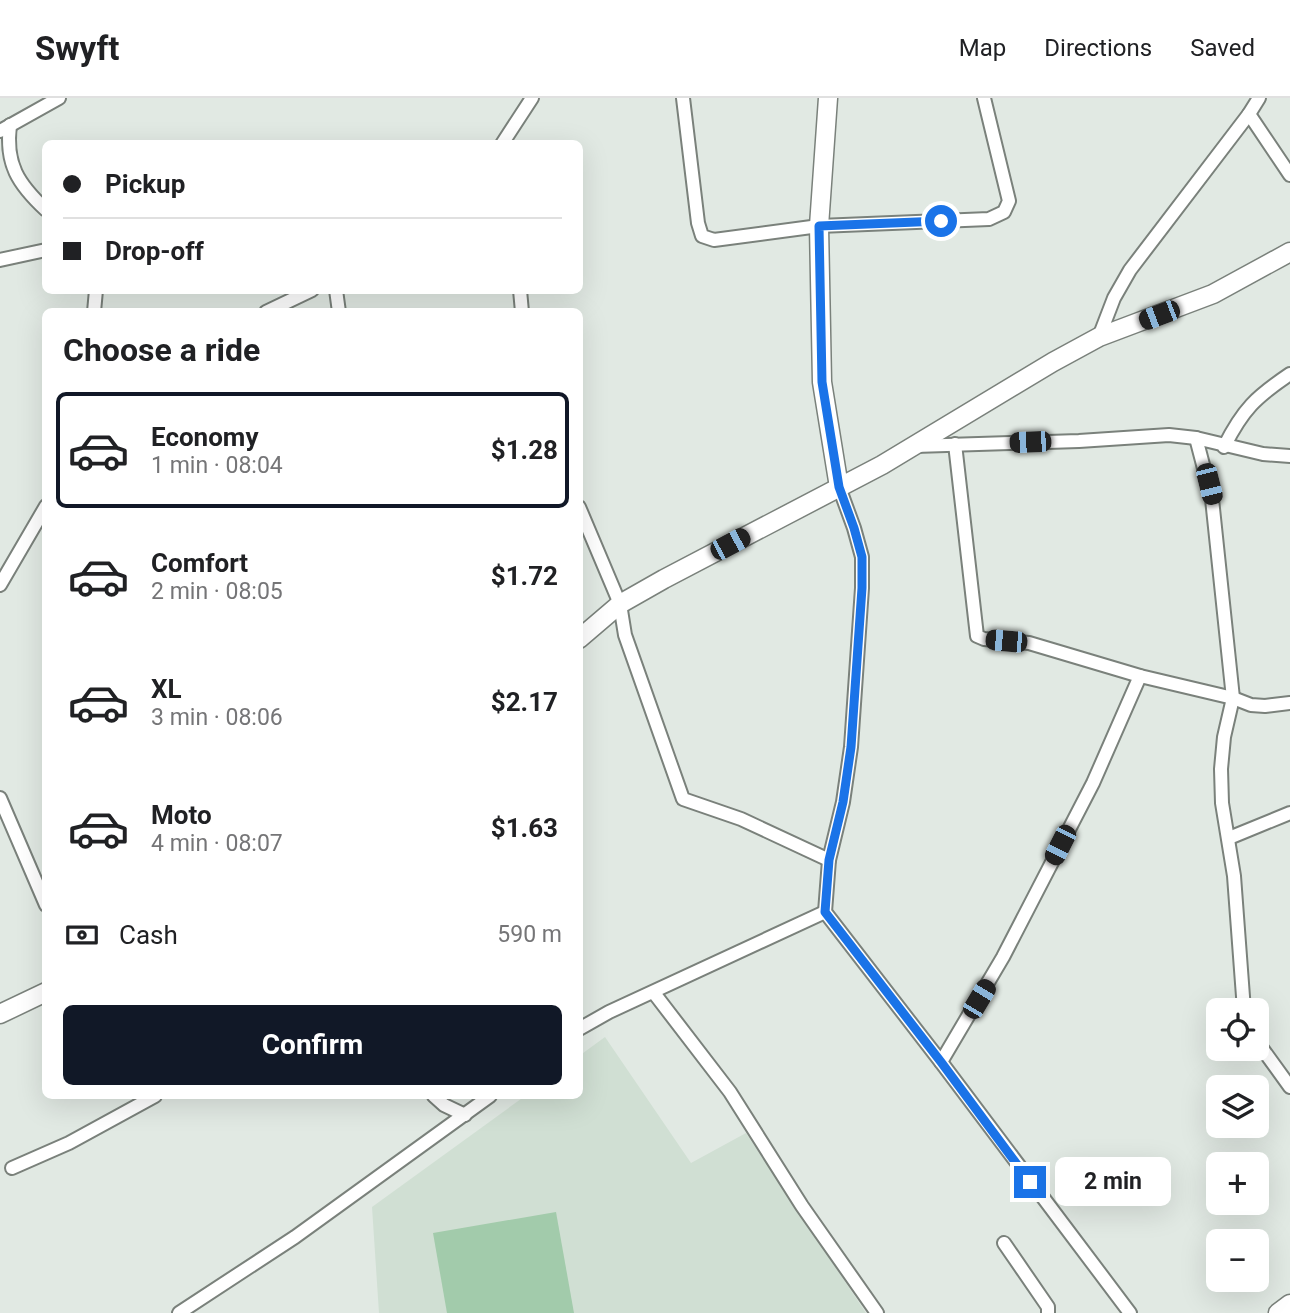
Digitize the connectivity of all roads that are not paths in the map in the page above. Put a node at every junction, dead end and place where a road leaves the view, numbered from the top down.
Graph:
1 (59, 98) edge
2 (531, 98) edge
3 (683, 98) edge
4 (828, 98) edge
5 (984, 98) edge
6 (1259, 98) edge
7 (1249, 114) junction
8 (5, 128) edge
9 (505, 140) edge
10 (1290, 175) edge
11 (42, 206) edge
12 (819, 226) junction
13 (42, 251) edge
14 (1290, 253) edge
15 (0, 260) edge
16 (304, 294) edge
17 (274, 308) edge
18 (1099, 337) junction
19 (1290, 374) edge
20 (1196, 438) junction
21 (955, 444) junction
22 (913, 446) junction
23 (1224, 447) junction
24 (1290, 456) edge
25 (839, 487) junction
26 (42, 514) edge
27 (583, 516) edge
28 (0, 585) edge
29 (620, 604) junction
30 (583, 636) edge
31 (1140, 676) junction
32 (1233, 698) junction
33 (1290, 703) edge
34 (0, 798) edge
35 (1290, 813) edge
36 (1229, 838) junction
37 (829, 860) junction
38 (42, 896) edge
39 (825, 912) junction
40 (654, 993) junction
41 (42, 994) edge
42 (1243, 998) edge
43 (0, 1014) edge
44 (583, 1026) edge
45 (1269, 1058) edge
46 (941, 1062) junction
47 (1290, 1087) edge
48 (150, 1099) edge
49 (438, 1099) edge
50 (486, 1099) edge
51 (465, 1115) junction
52 (12, 1168) dead end
53 (1004, 1243) dead end
54 (1290, 1304) edge
55 (179, 1313) edge
56 (877, 1313) edge
57 (1048, 1313) edge
58 (1130, 1313) edge
59 (1278, 1313) edge

1 - 8 street
2 - 9 street
3 - 12 street
4 - 12 street
5 - 12 street
6 - 7 street
7 - 10 street
7 - 18 street
8 - 11 street
12 - 25 street
13 - 15 street
14 - 18 street
16 - 17 street
18 - 22 street
19 - 23 street
20 - 21 street
20 - 23 street
20 - 32 street
21 - 22 street
21 - 31 street
22 - 25 street
23 - 24 street
25 - 29 street
25 - 37 street
26 - 28 street
27 - 29 street
29 - 30 street
29 - 37 street
31 - 32 street
31 - 46 street
32 - 33 street
32 - 36 street
34 - 38 street
35 - 36 street
36 - 42 street
37 - 39 street
39 - 40 street
39 - 46 street
40 - 44 street
40 - 56 street
41 - 43 street
45 - 47 street
46 - 58 street
48 - 52 street
49 - 51 street
50 - 51 street
51 - 55 street
53 - 57 street
54 - 59 street

